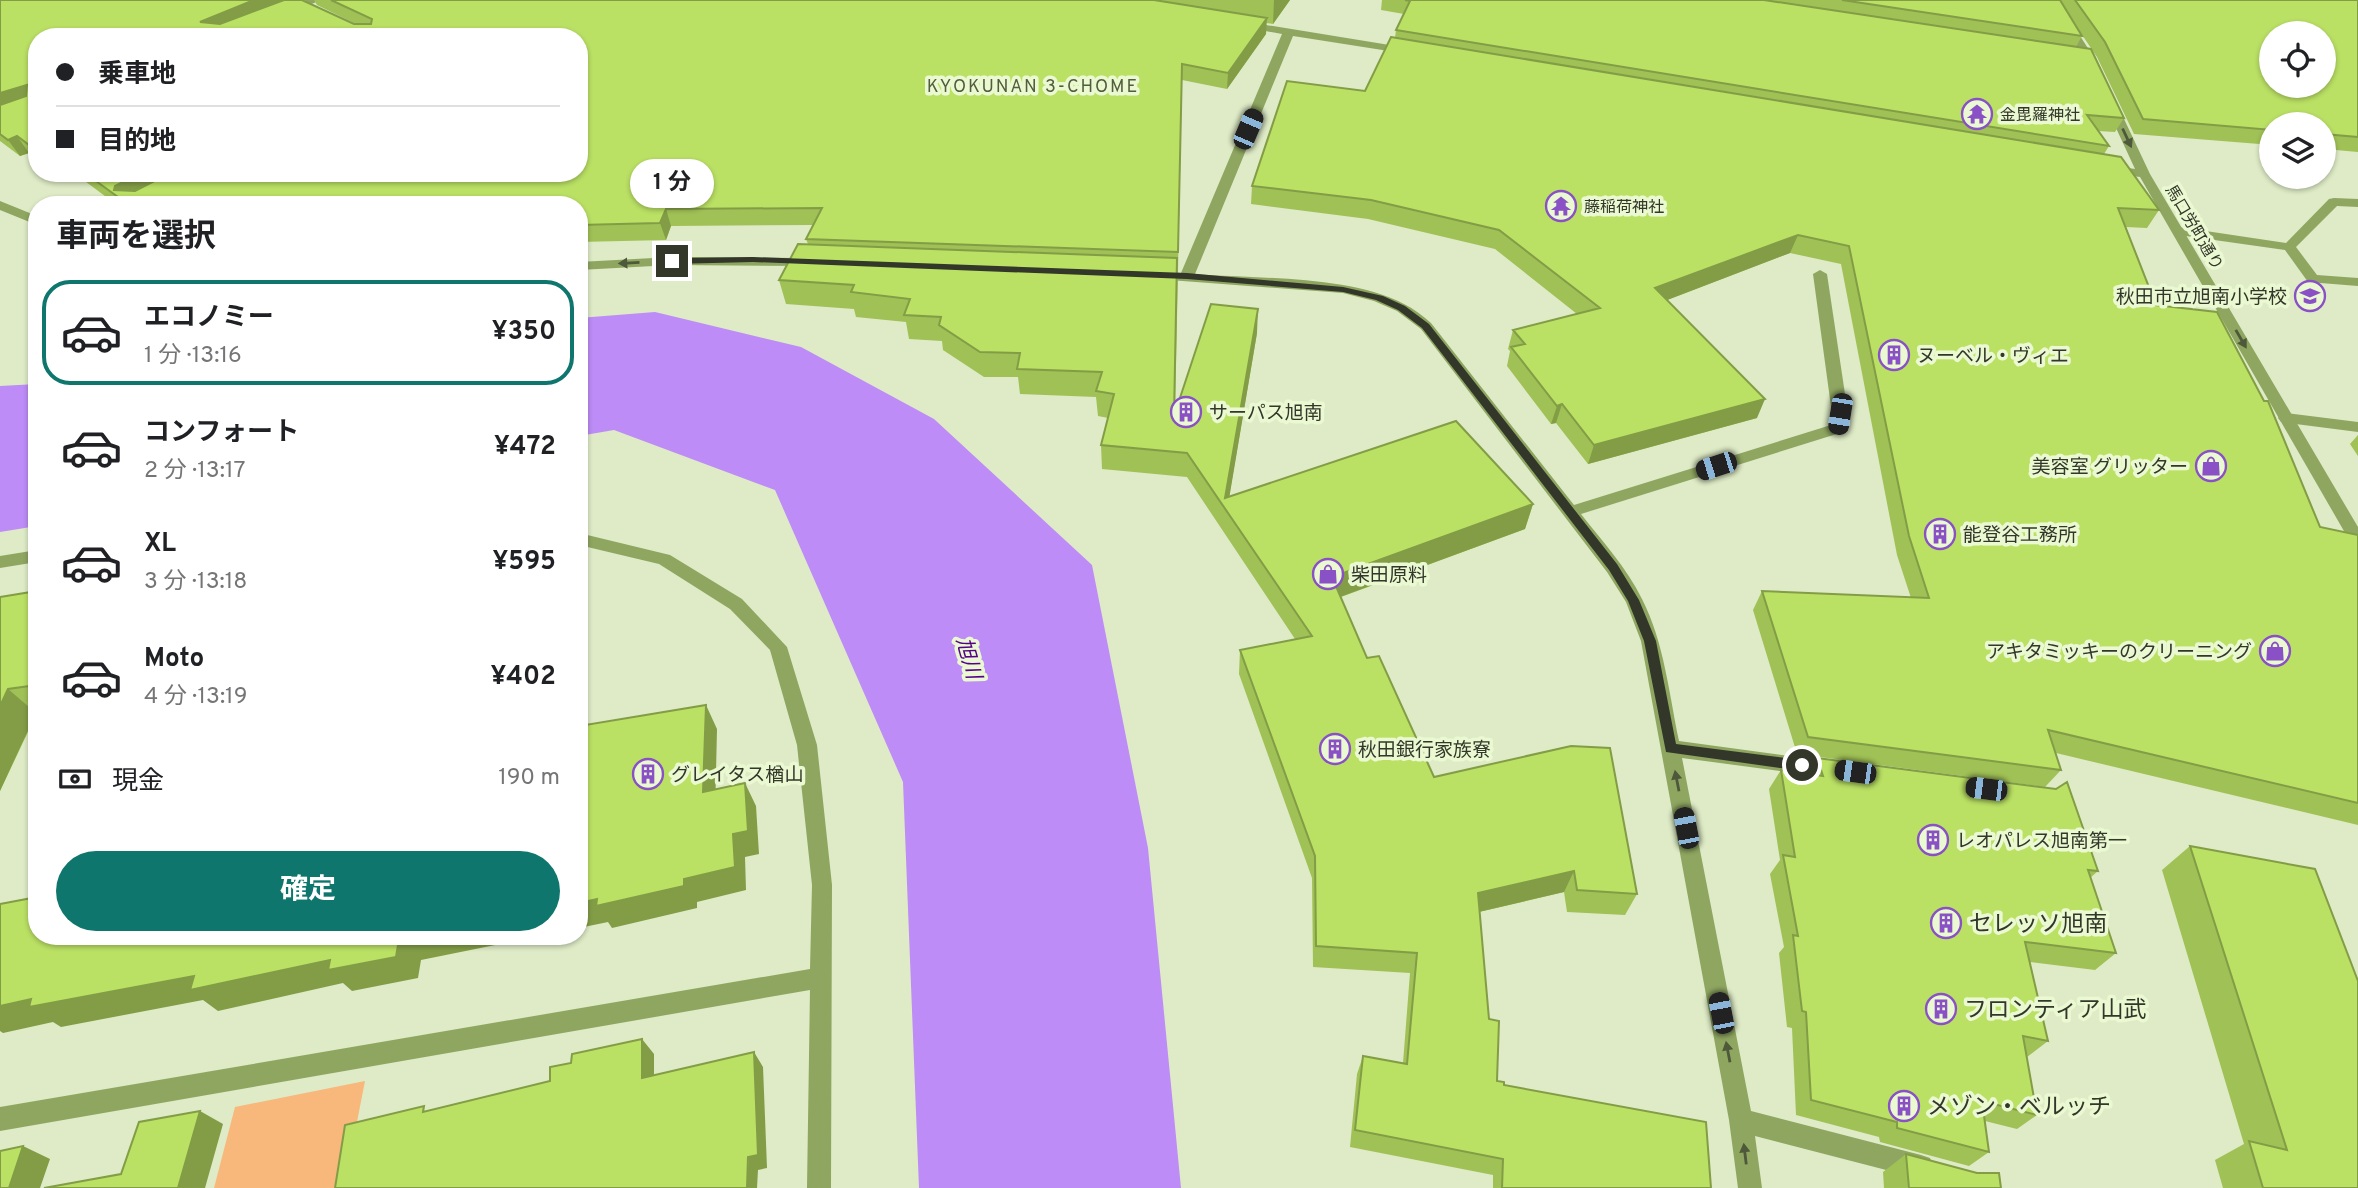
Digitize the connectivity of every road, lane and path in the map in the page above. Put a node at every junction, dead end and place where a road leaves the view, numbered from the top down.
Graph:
1 (2052, 0) edge
2 (315, 5) edge
3 (279, 14) edge
4 (1224, 21) edge
5 (1289, 31) junction
6 (1425, 54) edge
7 (2076, 56) edge
8 (2089, 58) junction
9 (2090, 165) edge
10 (2144, 174) junction
11 (2358, 203) edge
12 (0, 205) edge
13 (28, 217) edge
14 (2179, 231) junction
15 (2289, 247) junction
16 (823, 262) edge
17 (588, 266) edge
18 (1145, 274) edge
19 (1820, 274) dead end
20 (1187, 276) junction
21 (2358, 282) edge
22 (2286, 418) junction
23 (2358, 427) edge
24 (1570, 512) junction
25 (2358, 541) edge
26 (588, 542) edge
27 (28, 557) edge
28 (0, 562) edge
29 (1670, 748) junction
30 (1848, 771) edge
31 (823, 977) junction
32 (0, 1119) edge
33 (1741, 1119) junction
34 (1947, 1174) edge
35 (819, 1188) edge
36 (1750, 1188) edge

1 - 8 street, 馬口労町通り
2 - 3 street
4 - 5 street
5 - 6 street
5 - 20 street
7 - 8 street
8 -> 10 street, 馬口労町通り
9 - 10 street
10 - 14 street, 馬口労町通り
11 - 15 street
12 - 13 street
14 - 15 street
14 -> 22 street, 馬口労町通り
15 - 21 street
16 -> 17 street
18 - 20 street
19 - 24 street
20 - 24 street
22 - 23 street
22 - 25 street, 馬口労町通り
24 - 29 street
26 - 31 street
27 - 28 street
29 - 30 street
33 -> 29 street
31 - 32 street
31 - 35 street
33 - 34 street
36 -> 33 street

